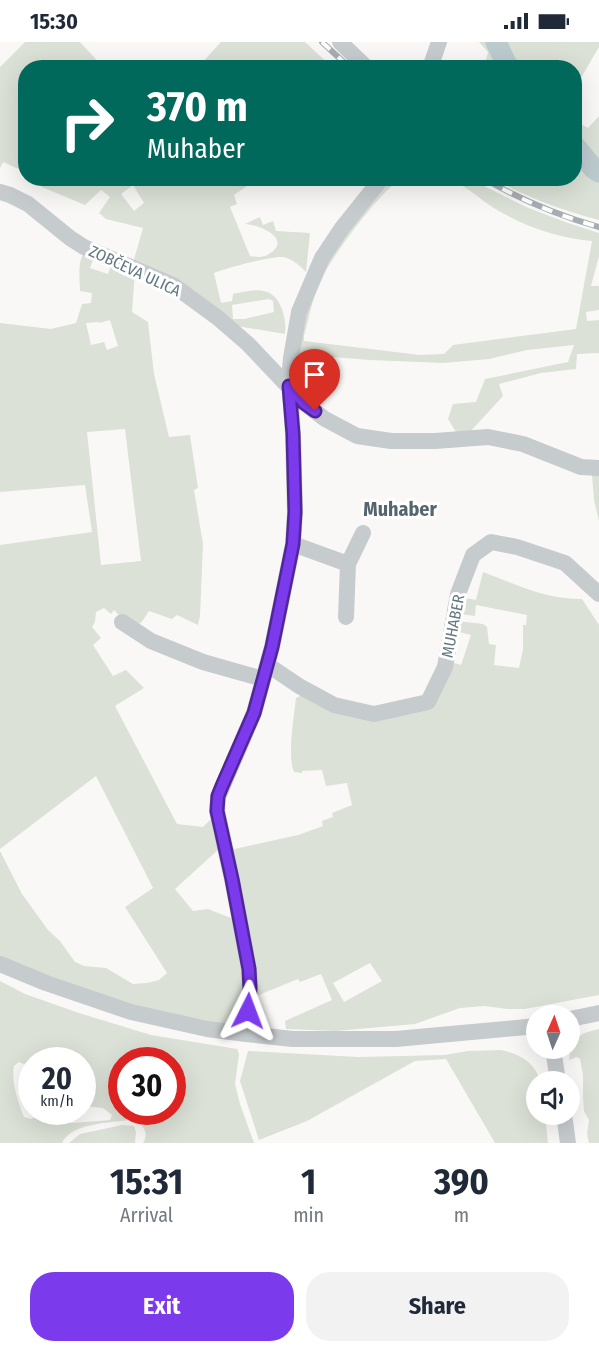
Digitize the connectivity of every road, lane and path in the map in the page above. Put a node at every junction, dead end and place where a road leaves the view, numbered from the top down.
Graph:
1 (340, 42) edge
2 (439, 42) edge
3 (359, 60) edge
4 (433, 60) edge
5 (376, 186) edge
6 (0, 192) edge
7 (289, 386) junction
8 (599, 468) edge
9 (363, 533) dead end
10 (293, 544) junction
11 (348, 564) junction
12 (599, 594) edge
13 (346, 616) dead end
14 (122, 622) dead end
15 (266, 672) junction
16 (0, 964) edge
17 (599, 1013) edge
18 (580, 1017) edge
19 (526, 1027) edge
20 (246, 1034) junction
21 (566, 1125) edge
22 (568, 1143) edge

1 - 3 street
2 - 4 street
5 - 7 street
6 - 7 street, ZOBČEVA ULICA
7 - 8 street
7 - 10 street
9 - 11 street
10 - 11 street
10 - 15 street
11 - 13 street
12 - 15 street, MUHABER
14 - 15 street
15 - 20 street
16 - 20 street
17 - 18 street
19 - 20 street
21 - 22 street

